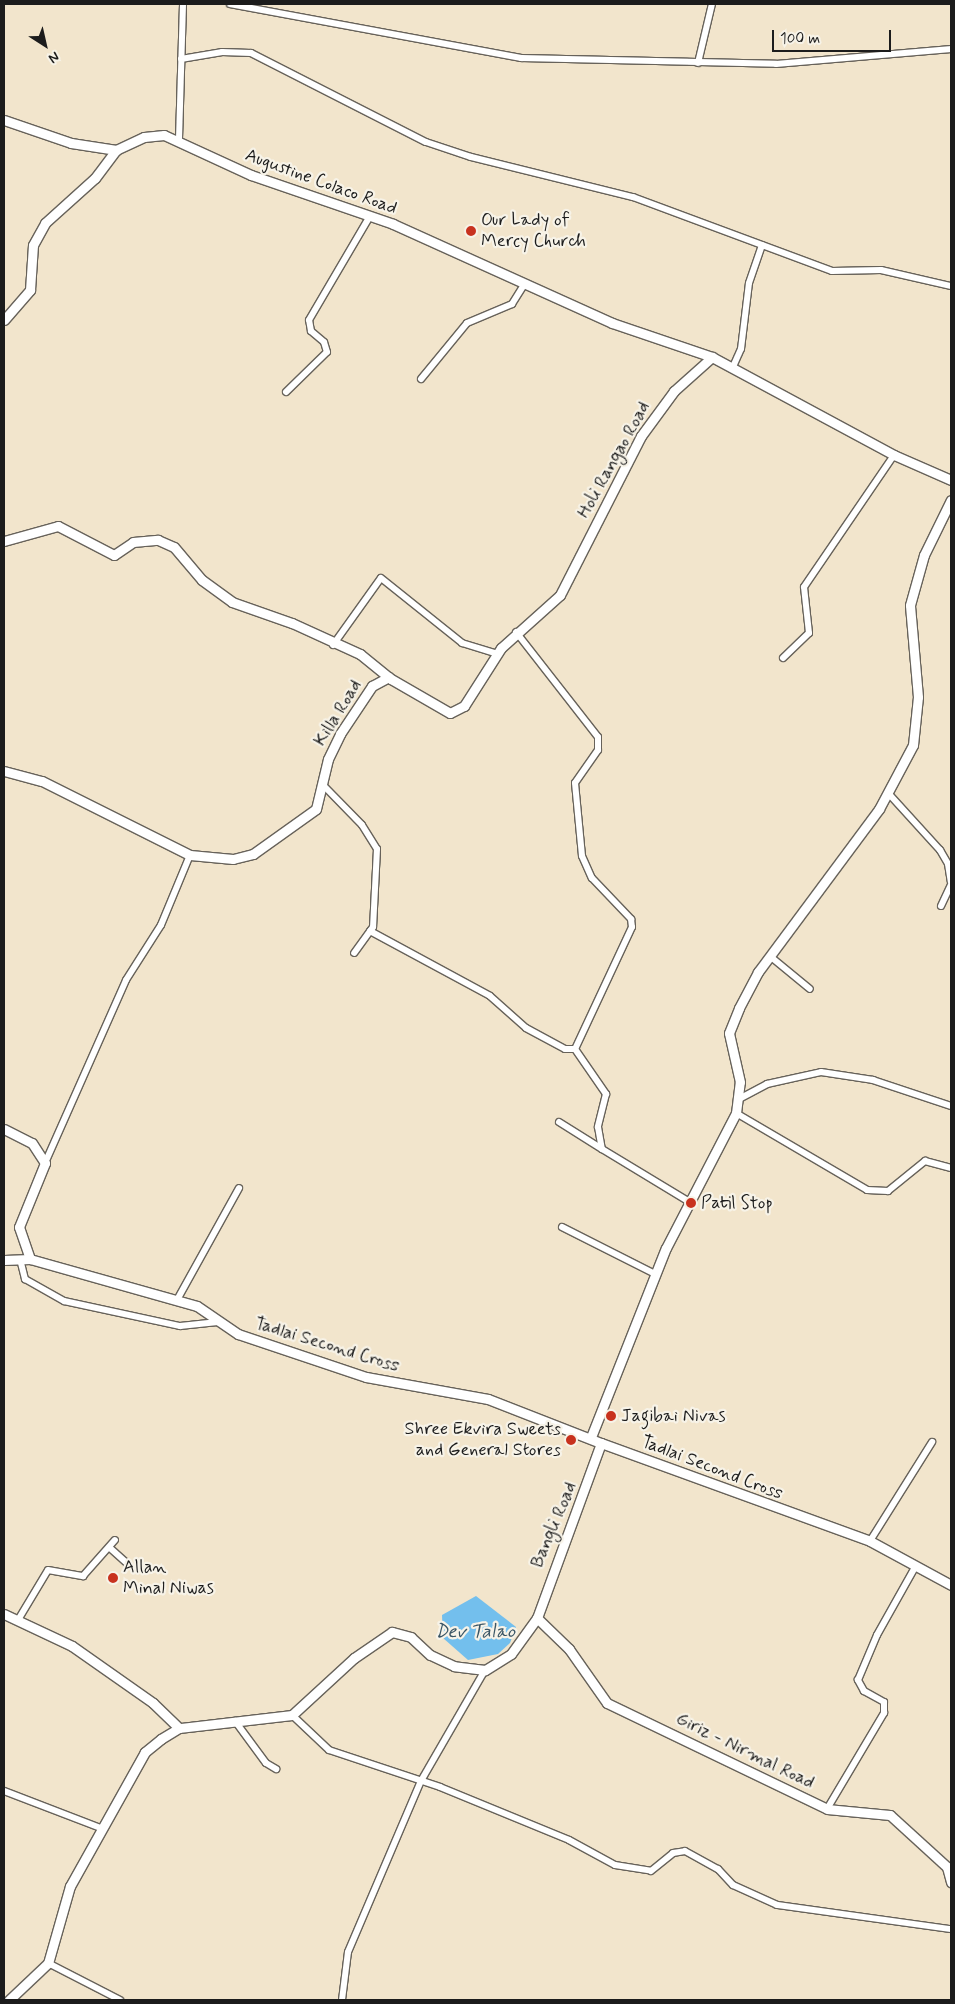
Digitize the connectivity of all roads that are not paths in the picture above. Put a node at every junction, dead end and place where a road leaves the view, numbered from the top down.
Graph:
1 (183, 4) edge
2 (230, 4) edge
3 (712, 4) edge
4 (951, 49) edge
5 (181, 59) junction
6 (698, 63) junction
7 (4, 120) edge
8 (179, 139) junction
9 (116, 150) junction
10 (370, 216) junction
11 (762, 245) junction
12 (524, 285) junction
13 (951, 286) edge
14 (4, 320) edge
15 (712, 357) junction
16 (732, 369) junction
17 (421, 379) dead end
18 (286, 392) dead end
19 (894, 455) junction
20 (951, 480) edge
21 (951, 500) edge
22 (4, 541) edge
23 (516, 632) junction
24 (333, 644) junction
25 (498, 654) junction
26 (783, 658) dead end
27 (389, 677) junction
28 (4, 770) edge
29 (324, 786) junction
30 (888, 794) junction
31 (190, 855) junction
32 (951, 884) edge
33 (941, 906) dead end
34 (370, 931) junction
35 (354, 953) dead end
36 (771, 957) junction
37 (810, 989) dead end
38 (575, 1049) junction
39 (739, 1099) junction
40 (951, 1106) edge
41 (736, 1113) junction
42 (559, 1122) dead end
43 (4, 1128) edge
44 (602, 1149) junction
45 (45, 1163) junction
46 (951, 1168) edge
47 (239, 1188) dead end
48 (691, 1203) junction
49 (562, 1227) dead end
50 (30, 1258) junction
51 (20, 1259) junction
52 (4, 1260) edge
53 (655, 1274) junction
54 (177, 1300) junction
55 (218, 1322) junction
56 (591, 1437) junction
57 (932, 1442) dead end
58 (601, 1443) junction
59 (116, 1540) dead end
60 (870, 1541) junction
61 (110, 1548) junction
62 (128, 1564) dead end
63 (914, 1569) junction
64 (951, 1585) edge
65 (4, 1614) edge
66 (537, 1618) junction
67 (18, 1620) junction
68 (485, 1670) junction
69 (292, 1715) junction
70 (236, 1722) junction
71 (179, 1728) junction
72 (276, 1770) dead end
73 (421, 1781) junction
74 (4, 1791) edge
75 (827, 1809) junction
76 (103, 1829) junction
77 (951, 1882) edge
78 (951, 1929) edge
79 (48, 1963) junction
80 (9, 2000) edge
81 (120, 2000) edge
82 (342, 2000) edge

1 - 5 street
2 - 6 street
3 - 6 street
4 - 6 street
5 - 8 street
5 - 11 street
7 - 9 street
8 - 9 street, Augustine Colaco Road
8 - 10 street, Augustine Colaco Road
9 - 14 street, Augustine Colaco Road
10 - 12 street, Augustine Colaco Road
10 - 18 street
11 - 13 street
11 - 16 street
12 - 15 street, Augustine Colaco Road
12 - 17 street
15 - 16 street
15 - 23 street, Holi Rangao Road
16 - 19 street
19 - 20 street
19 - 26 street
21 - 30 street
22 - 24 street, Killa Road
23 - 25 street, Holi Rangao Road
23 - 38 street
24 - 25 street
24 - 27 street, Killa Road
25 - 27 street, Holi Rangao Road
27 - 29 street, Killa Road
28 - 31 street, Killa Road
29 - 31 street, Killa Road
29 - 34 street
30 - 32 street
30 - 36 street
31 - 45 street
32 - 33 street
34 - 35 street
34 - 38 street
36 - 37 street
36 - 39 street
38 - 44 street
39 - 40 street
39 - 41 street
41 - 46 street
41 - 48 street
42 - 44 street
43 - 45 street
44 - 48 street
45 - 50 street
47 - 54 street
48 - 53 street
49 - 53 street
50 - 51 street, Tadlai Second Cross
50 - 54 street, Tadlai Second Cross
51 - 52 street, Tadlai Second Cross
51 - 55 street
53 - 56 street
54 - 55 street, Tadlai Second Cross
55 - 56 street, Tadlai Second Cross
56 - 58 street, Tadlai Second Cross
57 - 60 street
58 - 60 street, Tadlai Second Cross
58 - 66 street, Bangli Road
59 - 61 street
60 - 63 street, Tadlai Second Cross
61 - 62 street
61 - 67 street
63 - 64 street, Tadlai Second Cross
63 - 75 street
65 - 67 street
66 - 68 street, Bangli Road
66 - 75 street, Giriz - Nirmal Road
67 - 71 street
68 - 69 street
68 - 73 street
69 - 70 street
69 - 73 street
70 - 71 street
70 - 72 street
71 - 76 street
73 - 78 street
73 - 82 street
74 - 76 street
75 - 77 street, Giriz - Nirmal Road
76 - 79 street
79 - 80 street
79 - 81 street

